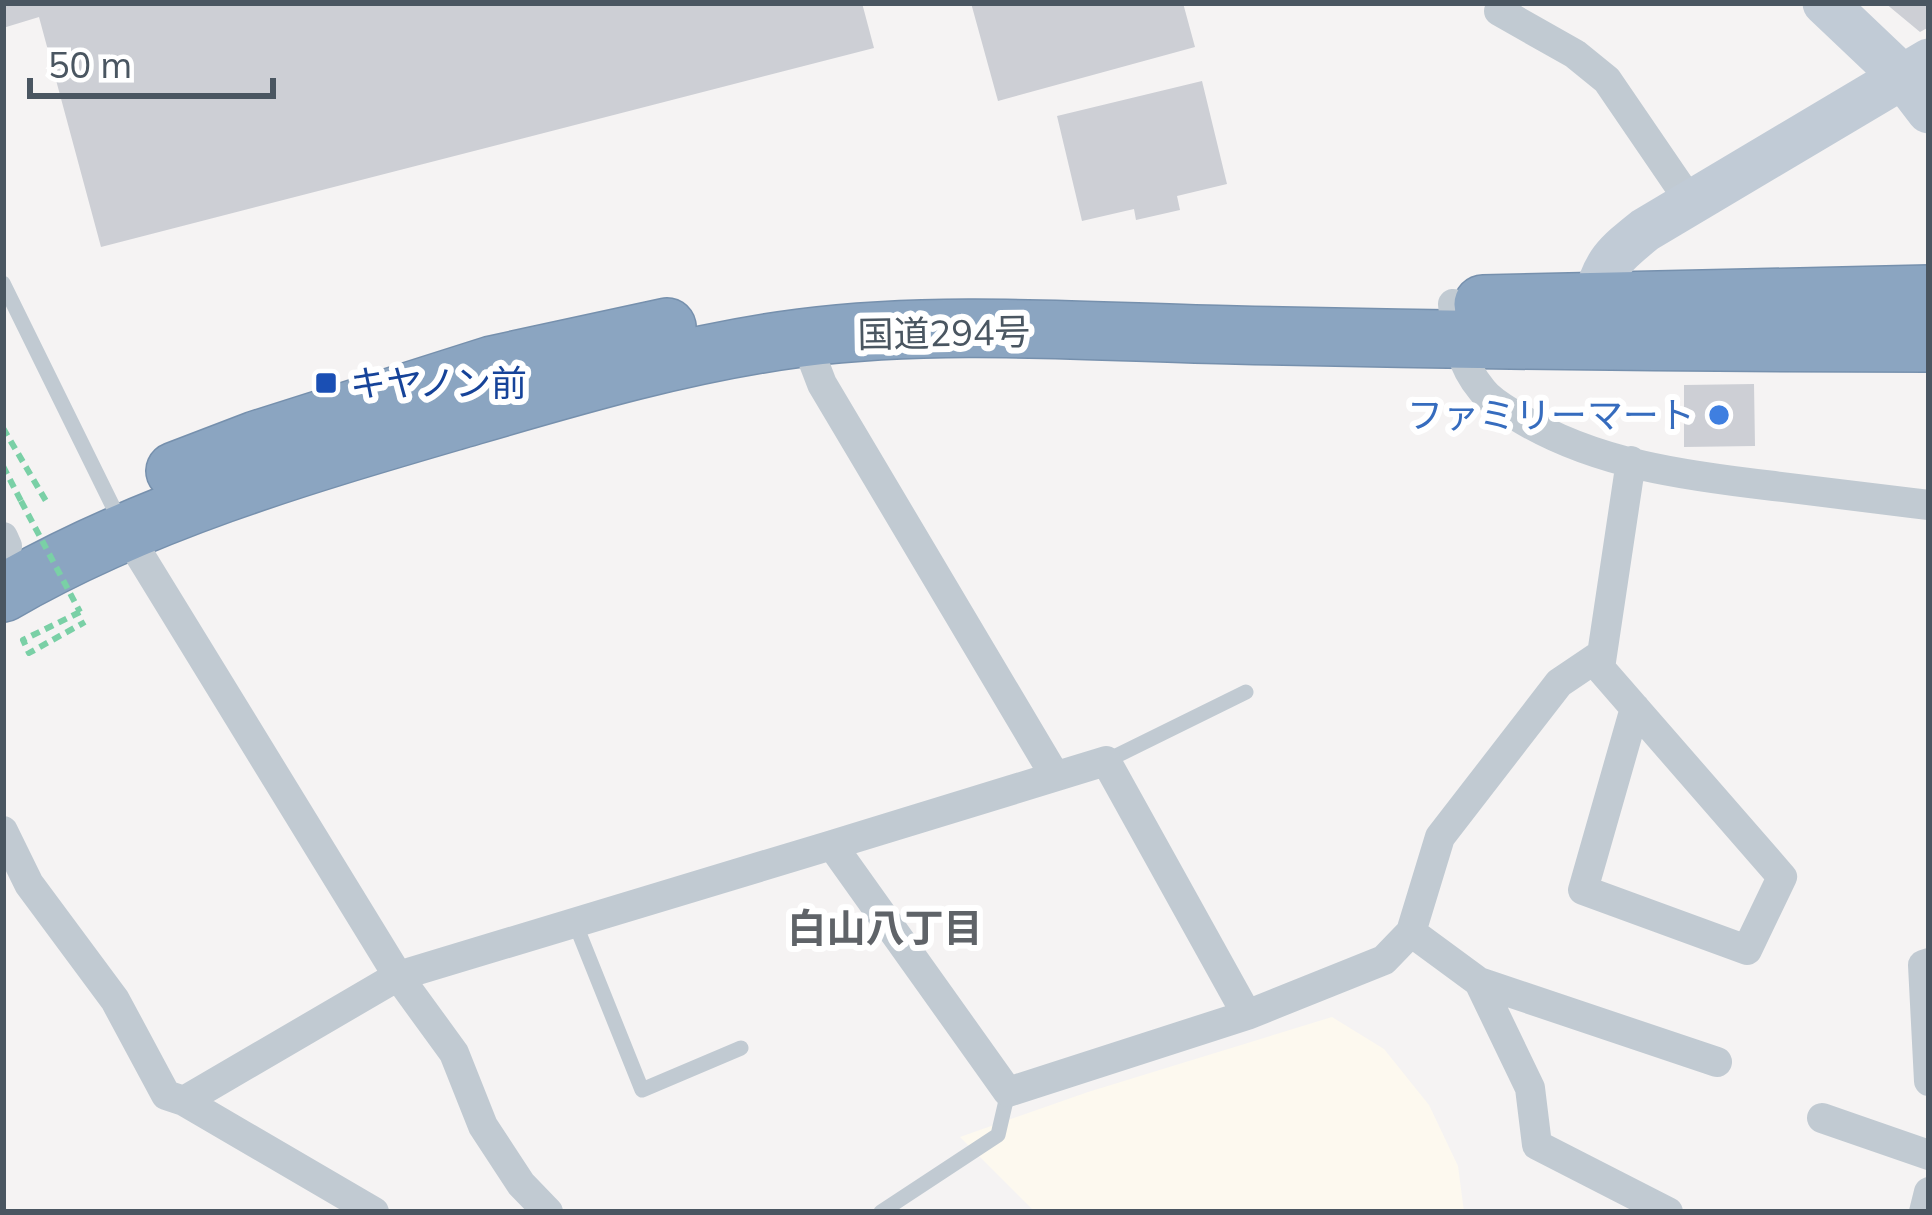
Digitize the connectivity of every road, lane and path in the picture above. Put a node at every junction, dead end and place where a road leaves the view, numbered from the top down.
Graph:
1 (1507, 3) edge
2 (1825, 3) edge
3 (1920, 83) edge
4 (1691, 203) junction
5 (3, 283) edge
6 (1929, 294) edge
7 (1595, 301) junction
8 (1454, 322) junction
9 (804, 338) junction
10 (1929, 344) edge
11 (3, 428) edge
12 (1631, 461) junction
13 (3, 466) edge
14 (46, 501) dead end
15 (1929, 505) edge
16 (116, 514) junction
17 (7, 545) edge
18 (85, 622) dead end
19 (1602, 654) junction
20 (1246, 692) dead end
21 (1635, 708) junction
22 (1106, 760) junction
23 (1054, 776) junction
24 (832, 845) junction
25 (6, 846) edge
26 (574, 923) junction
27 (1411, 932) junction
28 (1929, 963) edge
29 (398, 976) junction
30 (1478, 982) junction
31 (1247, 1015) junction
32 (741, 1048) dead end
33 (1717, 1062) dead end
34 (1929, 1081) edge
35 (1008, 1092) junction
36 (184, 1101) junction
37 (1822, 1118) dead end
38 (1929, 1155) edge
39 (1929, 1192) edge
40 (374, 1212) edge
41 (548, 1212) edge
42 (881, 1212) edge
43 (1668, 1212) edge
44 (1924, 1212) edge

1 - 4 street
2 - 3 street
3 - 4 street
4 - 7 street
5 - 16 lane
6 - 7 highway, 国道294号
7 - 8 highway, 国道294号
8 - 9 highway, 国道294号
8 - 10 highway, 国道294号
8 - 12 street
8 - 16 highway, 国道294号
9 - 16 highway, 国道294号
9 - 23 street
11 - 14 path
12 - 15 street
12 - 19 street
13 - 17 path
16 - 17 highway, 国道294号
16 - 29 street
17 - 18 path, bridge
19 - 21 street
19 - 27 street
20 - 22 lane
21 - 21 street
22 - 23 street
22 - 31 street
23 - 24 street
24 - 26 street
24 - 35 street
25 - 36 street
26 - 29 street
26 - 32 lane
27 - 30 street
27 - 31 street
28 - 34 street
29 - 36 street
29 - 41 street
30 - 33 street
30 - 43 street
31 - 35 street
35 - 42 lane
36 - 40 street
37 - 38 street
39 - 44 street

